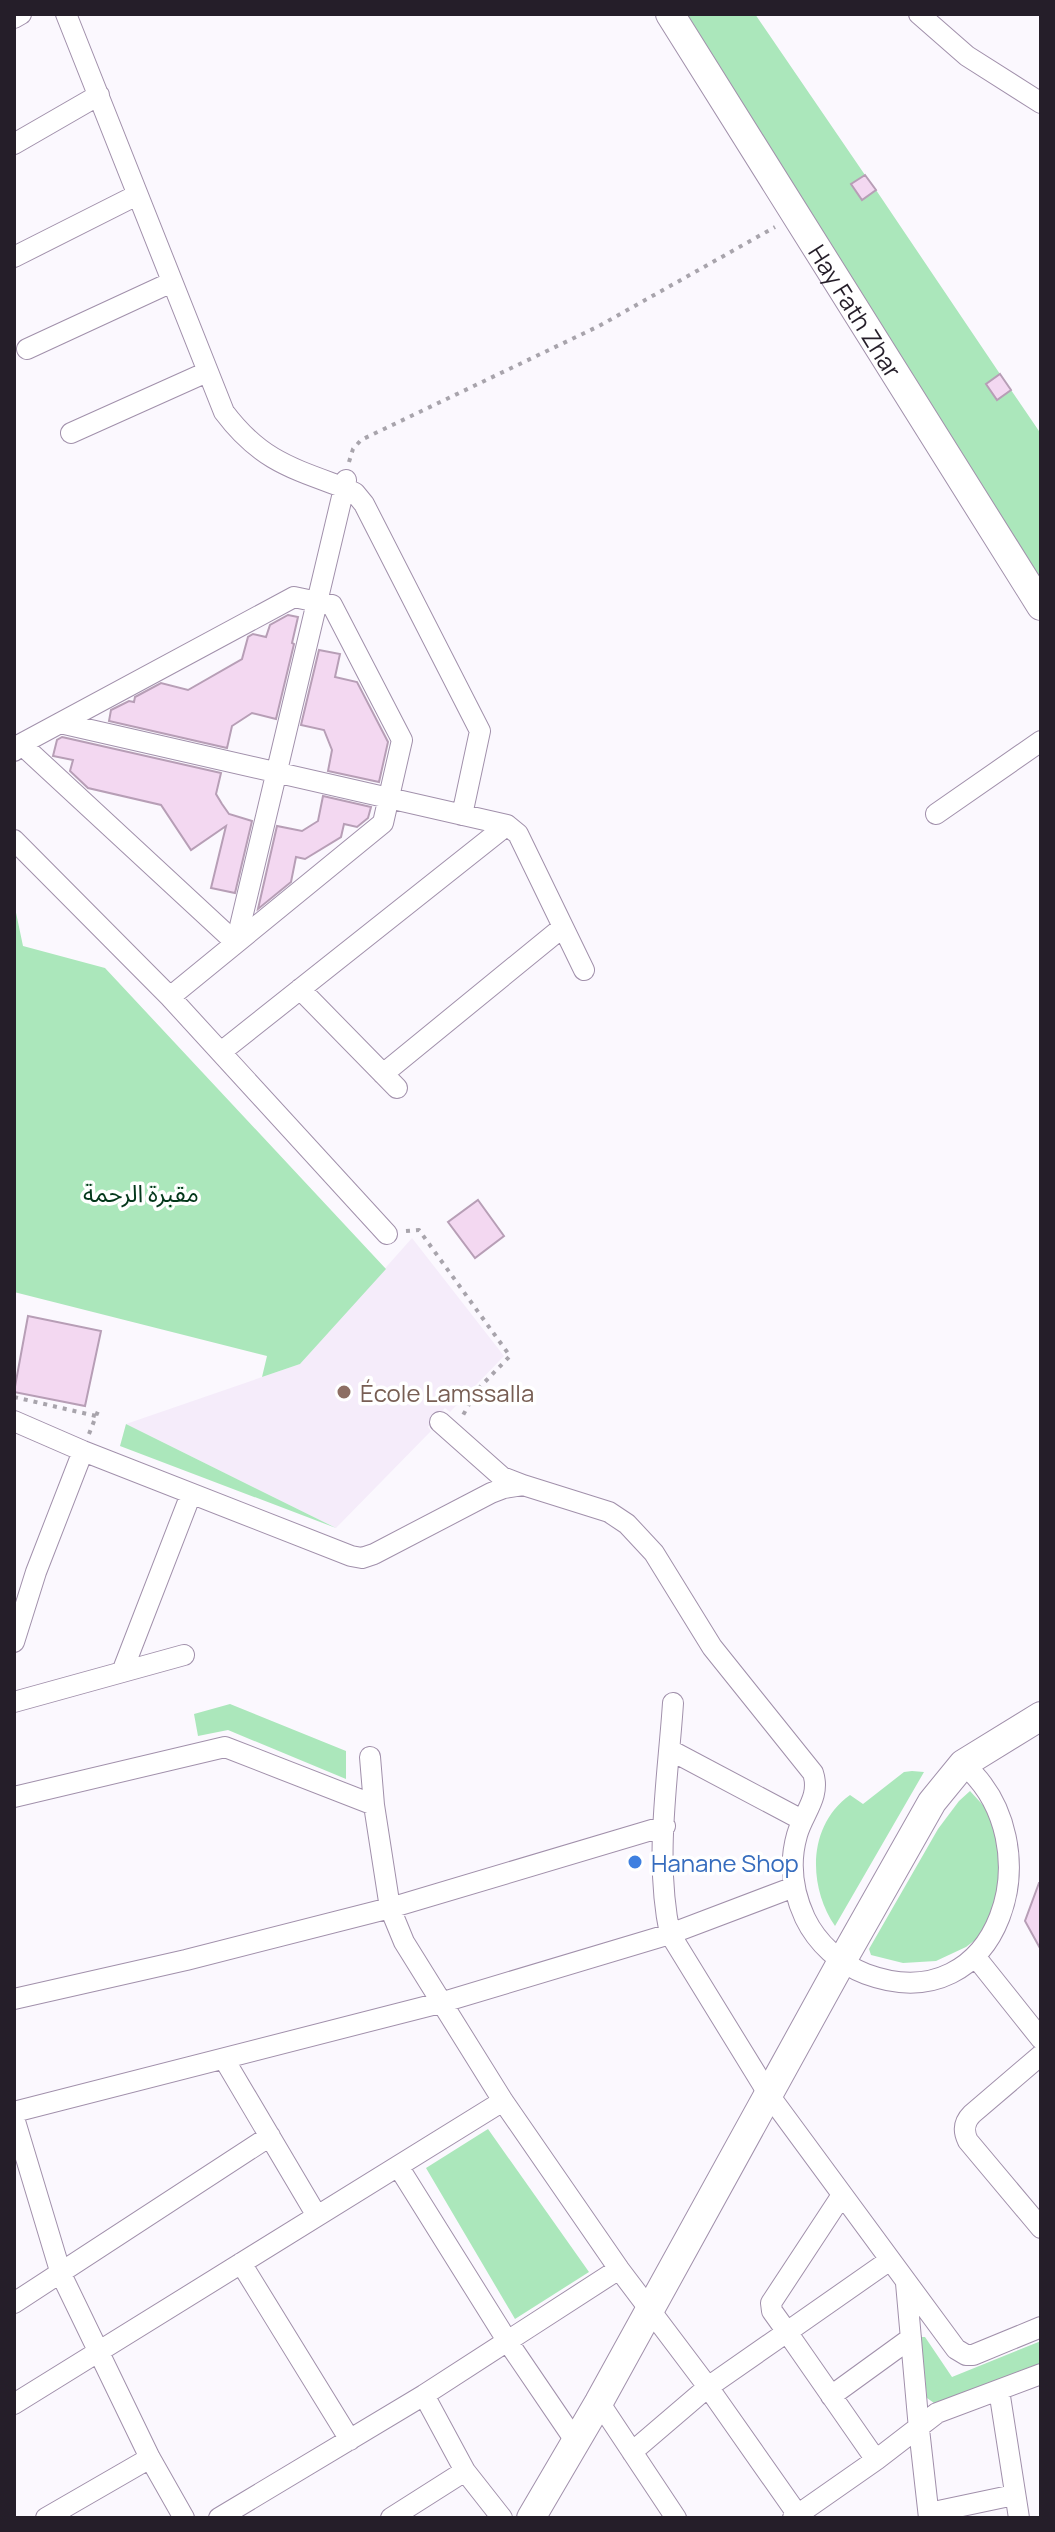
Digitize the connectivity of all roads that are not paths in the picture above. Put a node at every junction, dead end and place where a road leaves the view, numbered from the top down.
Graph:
1 (21, 14) edge
2 (66, 14) edge
3 (670, 14) edge
4 (919, 14) edge
5 (14, 18) edge
6 (99, 95) junction
7 (1041, 103) edge
8 (14, 144) edge
9 (137, 195) junction
10 (14, 257) edge
11 (172, 282) junction
12 (27, 349) dead end
13 (207, 372) junction
14 (71, 433) dead end
15 (346, 484) junction
16 (317, 602) junction
17 (1041, 606) edge
18 (60, 723) junction
19 (1041, 741) edge
20 (18, 747) edge
21 (277, 772) junction
22 (389, 798) junction
23 (936, 814) dead end
24 (462, 815) junction
25 (507, 825) junction
26 (14, 840) edge
27 (563, 927) junction
28 (236, 943) junction
29 (584, 970) dead end
30 (300, 989) junction
31 (170, 997) junction
32 (221, 1052) junction
33 (387, 1234) road end
34 (14, 1421) edge
35 (446, 1427) road end
36 (83, 1451) junction
37 (523, 1485) junction
38 (191, 1494) junction
39 (14, 1642) edge
40 (184, 1655) dead end
41 (122, 1672) junction
42 (14, 1702) edge
43 (673, 1703) dead end
44 (1041, 1716) edge
45 (670, 1750) junction
46 (370, 1757) dead end
47 (963, 1764) junction
48 (14, 1797) edge
49 (374, 1805) junction
50 (802, 1820) junction
51 (665, 1826) junction
52 (794, 1887) junction
53 (390, 1908) junction
54 (670, 1934) junction
55 (978, 1960) junction
56 (842, 1961) junction
57 (14, 1999) edge
58 (440, 2003) junction
59 (1041, 2039) edge
60 (1041, 2055) edge
61 (224, 2059) junction
62 (769, 2095) junction
63 (503, 2101) junction
64 (14, 2112) edge
65 (14, 2118) edge
66 (270, 2136) junction
67 (398, 2166) junction
68 (33, 2180) junction
69 (14, 2192) edge
70 (842, 2195) junction
71 (317, 2216) junction
72 (1041, 2228) edge
73 (890, 2260) junction
74 (241, 2263) junction
75 (619, 2269) junction
76 (61, 2274) junction
77 (906, 2282) junction
78 (14, 2303) edge
79 (649, 2309) junction
80 (1041, 2327) edge
81 (787, 2332) junction
82 (911, 2338) junction
83 (508, 2342) junction
84 (99, 2351) junction
85 (1041, 2374) edge
86 (708, 2387) junction
87 (999, 2390) junction
88 (424, 2395) junction
89 (831, 2396) junction
90 (599, 2402) junction
91 (14, 2404) edge
92 (919, 2429) junction
93 (350, 2440) junction
94 (576, 2442) junction
95 (632, 2452) junction
96 (150, 2458) junction
97 (876, 2460) junction
98 (465, 2471) junction
99 (1014, 2495) junction
100 (670, 2516) edge
101 (929, 2516) edge
102 (797, 2517) edge
103 (46, 2518) edge
104 (184, 2518) edge
105 (219, 2518) edge
106 (391, 2518) edge
107 (502, 2518) edge
108 (531, 2518) edge
109 (1019, 2518) edge

1 - 5 street
2 - 6 street
3 - 17 street, Hay Fath Zhar
4 - 7 street
6 - 8 street
6 - 9 street
9 - 10 street
9 - 11 street
11 - 12 street
11 - 13 street
13 - 14 street
13 - 15 street
15 - 16 street
15 - 24 street
16 - 18 street
16 - 21 street
16 - 22 street
18 - 20 street
18 - 21 street
19 - 23 street
20 - 28 street
21 - 22 street
21 - 28 street
22 - 24 street
22 - 28 street
24 - 25 street
25 - 27 street
25 - 30 street
26 - 31 street
27 - 29 street
27 - 30 street
28 - 31 street
30 - 32 street
31 - 32 street
32 - 33 street
34 - 36 street
35 - 37 street
36 - 38 street
36 - 39 street
37 - 38 street
37 - 50 street
38 - 41 street
40 - 41 street
41 - 42 street
43 - 45 street
44 - 47 street
45 - 50 street
45 - 51 street
46 - 49 street
47 - 55 street
47 - 56 street
48 - 49 street
49 - 53 street
50 - 52 street
51 - 53 street
51 - 54 street
52 - 54 street
52 - 56 street
53 - 57 street
53 - 58 street
54 - 58 street
54 - 62 street
55 - 56 street
55 - 59 street
56 - 62 street
58 - 61 street
58 - 63 street
60 - 72 street
61 - 64 street
61 - 66 street
62 - 70 street
62 - 79 street
63 - 67 street
63 - 75 street
65 - 68 street
66 - 71 street
66 - 76 street
67 - 71 street
67 - 83 street
68 - 69 street
68 - 76 street
70 - 73 street
70 - 81 street
71 - 74 street
73 - 77 street
73 - 81 street
74 - 84 street
74 - 93 street
75 - 79 street
75 - 83 street
76 - 78 street
76 - 84 street
77 - 80 street
77 - 82 street
79 - 86 street
79 - 90 street
81 - 86 street
81 - 89 street
82 - 89 street
82 - 92 street
83 - 88 street
83 - 94 street
84 - 91 street
84 - 96 street
85 - 87 street
86 - 95 street
86 - 102 street
87 - 92 street
87 - 99 street
88 - 93 street
88 - 98 street
89 - 97 street
90 - 94 street
90 - 95 street
92 - 97 street
92 - 101 street
93 - 105 street
94 - 108 street
95 - 100 street
96 - 103 street
96 - 104 street
97 - 102 street
98 - 106 street
98 - 107 street
99 - 101 street
99 - 109 street

